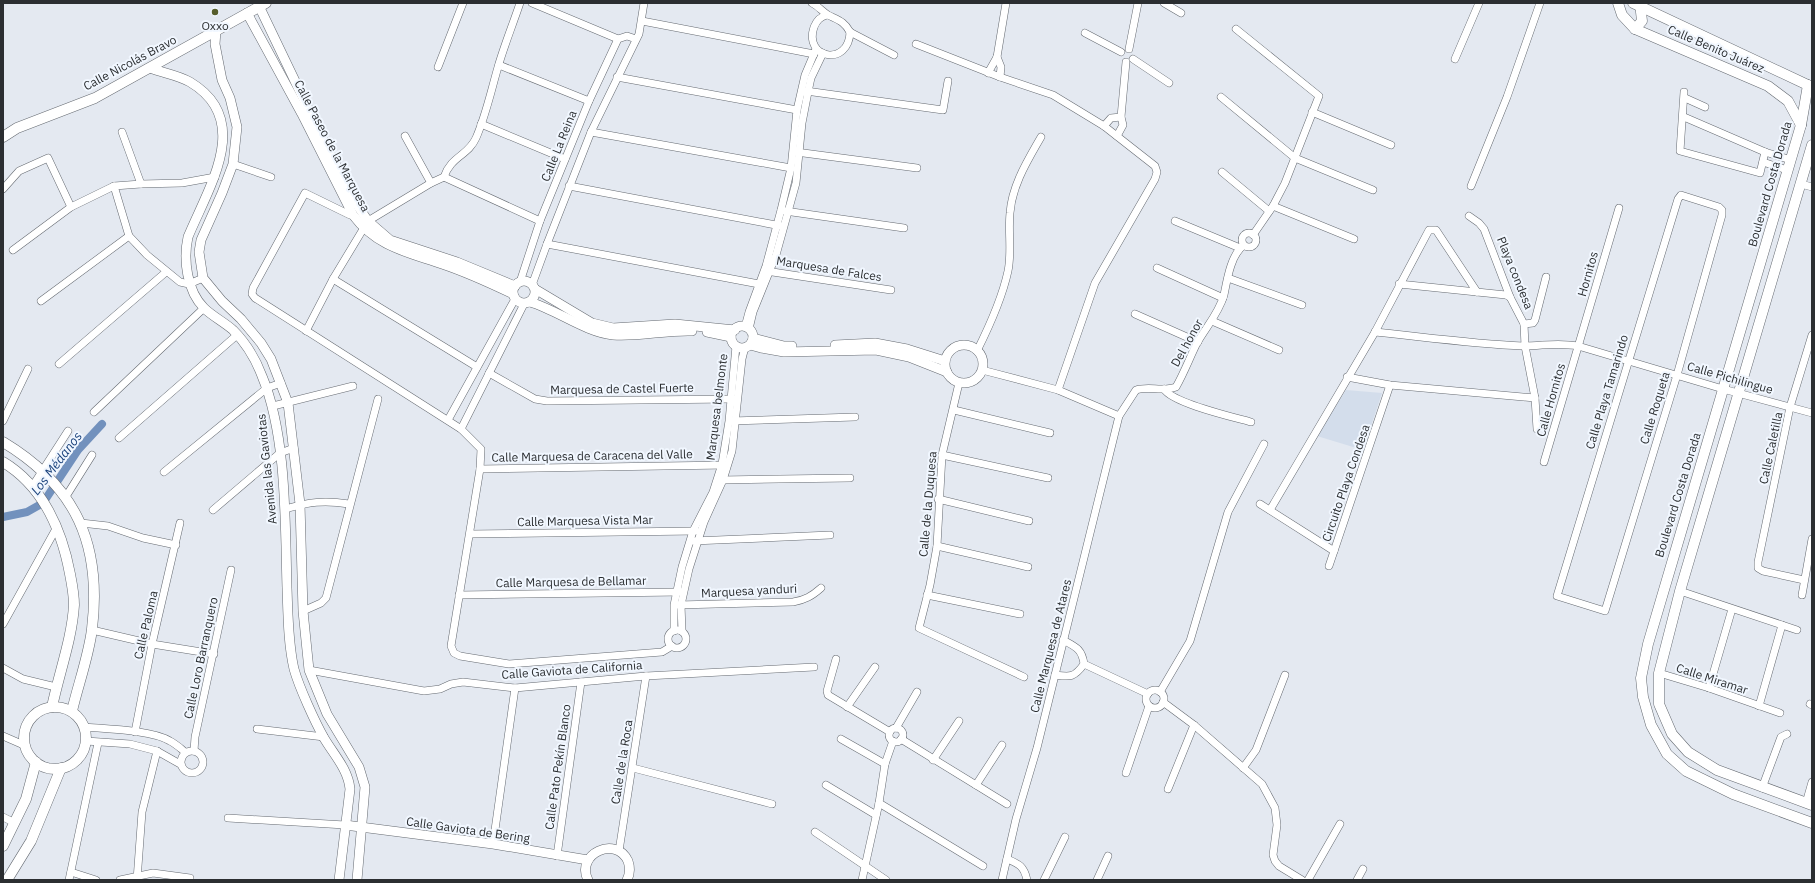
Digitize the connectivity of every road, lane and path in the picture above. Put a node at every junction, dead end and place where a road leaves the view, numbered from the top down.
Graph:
1 (464, 3) edge
2 (520, 3) edge
3 (532, 3) edge
4 (644, 3) edge
5 (812, 3) edge
6 (1006, 3) edge
7 (1138, 3) edge
8 (1164, 3) edge
9 (1479, 3) edge
10 (1540, 3) edge
11 (1618, 3) edge
12 (1638, 4) edge
13 (262, 5) edge
14 (1181, 13) dead end
15 (247, 14) junction
16 (827, 15) junction
17 (642, 21) junction
18 (1635, 28) junction
19 (1236, 29) dead end
20 (216, 31) junction
21 (850, 32) junction
22 (1085, 33) dead end
23 (618, 39) junction
24 (636, 39) junction
25 (916, 44) dead end
26 (1129, 50) junction
27 (815, 51) junction
28 (1121, 52) junction
29 (823, 53) junction
30 (894, 55) dead end
31 (997, 57) junction
32 (1133, 58) junction
33 (1455, 59) dead end
34 (1126, 62) junction
35 (499, 66) junction
36 (438, 67) dead end
37 (150, 68) junction
38 (988, 73) junction
39 (617, 77) junction
40 (1000, 77) junction
41 (948, 81) dead end
42 (1170, 83) dead end
43 (1810, 86) edge
44 (805, 91) junction
45 (1221, 97) dead end
46 (589, 101) junction
47 (1705, 107) dead end
48 (797, 110) junction
49 (305, 112) junction
50 (1312, 112) junction
51 (1121, 117) junction
52 (1684, 117) junction
53 (481, 124) junction
54 (1801, 125) junction
55 (1104, 126) junction
56 (313, 129) junction
57 (122, 132) dead end
58 (591, 132) junction
59 (405, 136) dead end
60 (1118, 136) junction
61 (3, 137) edge
62 (1041, 137) dead end
63 (1392, 146) dead end
64 (1812, 146) edge
65 (796, 152) junction
66 (1765, 152) junction
67 (1296, 158) junction
68 (565, 159) junction
69 (1763, 162) junction
70 (233, 164) junction
71 (791, 168) junction
72 (917, 168) dead end
73 (1788, 170) junction
74 (1222, 172) dead end
75 (215, 177) junction
76 (271, 177) dead end
77 (444, 178) junction
78 (432, 183) junction
79 (141, 184) junction
80 (1801, 184) junction
81 (114, 186) junction
82 (569, 186) junction
83 (1471, 186) dead end
84 (1812, 187) edge
85 (3, 189) edge
86 (1373, 190) dead end
87 (1794, 206) junction
88 (71, 207) junction
89 (1619, 208) dead end
90 (1271, 209) junction
91 (1722, 210) joint
92 (784, 211) junction
93 (353, 215) junction
94 (1469, 216) dead end
95 (540, 221) junction
96 (1175, 221) dead end
97 (366, 225) junction
98 (777, 225) junction
99 (785, 227) junction
100 (904, 228) dead end
101 (129, 236) junction
102 (1354, 239) dead end
103 (547, 244) junction
104 (1242, 246) junction
105 (13, 250) dead end
106 (1157, 268) dead end
107 (767, 271) junction
108 (166, 272) junction
109 (1546, 277) dead end
110 (203, 278) junction
111 (1228, 278) junction
112 (333, 279) junction
113 (189, 284) junction
114 (759, 284) junction
115 (1399, 284) junction
116 (534, 287) junction
117 (516, 290) junction
118 (891, 290) dead end
119 (1477, 292) junction
120 (1510, 297) junction
121 (1223, 298) junction
122 (41, 301) dead end
123 (527, 303) junction
124 (1302, 305) dead end
125 (206, 310) junction
126 (1135, 314) dead end
127 (1212, 321) junction
128 (1524, 324) junction
129 (747, 328) junction
130 (306, 331) junction
131 (1375, 332) junction
132 (235, 333) junction
133 (733, 333) junction
134 (1812, 335) edge
135 (1198, 342) junction
136 (746, 344) junction
137 (1525, 346) junction
138 (1578, 346) junction
139 (1279, 350) dead end
140 (977, 351) junction
141 (1628, 359) junction
142 (945, 361) junction
143 (59, 364) dead end
144 (477, 368) junction
145 (28, 369) dead end
146 (982, 370) junction
147 (947, 372) junction
148 (490, 373) junction
149 (1677, 375) junction
150 (1347, 377) junction
151 (281, 383) junction
152 (960, 383) junction
153 (1390, 385) junction
154 (353, 386) dead end
155 (267, 388) junction
156 (1164, 389) junction
157 (1724, 389) junction
158 (1058, 390) junction
159 (1740, 392) junction
160 (730, 398) junction
161 (1535, 398) junction
162 (378, 399) dead end
163 (738, 399) junction
164 (288, 403) junction
165 (273, 406) junction
166 (1790, 407) junction
167 (954, 410) junction
168 (94, 412) dead end
169 (1812, 413) edge
170 (1119, 416) junction
171 (855, 417) dead end
172 (448, 420) junction
173 (3, 421) edge
174 (732, 421) junction
175 (1251, 422) dead end
176 (461, 429) junction
177 (1537, 429) dead end
178 (68, 431) dead end
179 (1050, 433) dead end
180 (119, 438) dead end
181 (3, 442) edge
182 (1264, 444) dead end
183 (294, 448) junction
184 (280, 453) junction
185 (92, 455) dead end
186 (942, 455) junction
187 (3, 462) edge
188 (1544, 462) dead end
189 (725, 464) junction
190 (480, 469) junction
191 (164, 472) dead end
192 (46, 474) junction
193 (850, 478) dead end
194 (1048, 478) dead end
195 (720, 480) junction
196 (34, 489) junction
197 (64, 495) junction
198 (938, 499) junction
199 (300, 504) junction
200 (349, 504) junction
201 (1260, 504) dead end
202 (285, 509) junction
203 (213, 510) dead end
204 (1270, 510) junction
205 (1029, 521) dead end
206 (55, 523) junction
207 (81, 523) junction
208 (180, 523) dead end
209 (697, 531) junction
210 (470, 534) junction
211 (830, 535) dead end
212 (1812, 540) edge
213 (693, 541) junction
214 (176, 545) junction
215 (937, 546) junction
216 (1334, 551) junction
217 (1329, 566) dead end
218 (1028, 567) dead end
219 (231, 570) dead end
220 (1804, 580) junction
221 (821, 588) dead end
222 (1680, 591) junction
223 (680, 592) junction
224 (459, 595) junction
225 (928, 595) junction
226 (1802, 595) dead end
227 (677, 605) junction
228 (1732, 609) junction
229 (303, 611) junction
230 (1605, 611) joint
231 (1020, 614) dead end
232 (3, 624) edge
233 (1782, 625) junction
234 (92, 630) junction
235 (1797, 630) dead end
236 (678, 631) junction
237 (1063, 640) junction
238 (152, 644) junction
239 (672, 646) junction
240 (214, 654) junction
241 (836, 659) dead end
242 (1084, 664) junction
243 (814, 667) dead end
244 (875, 667) dead end
245 (3, 668) edge
246 (309, 668) junction
247 (1658, 673) junction
248 (1055, 675) junction
249 (1284, 675) dead end
250 (646, 676) junction
251 (1024, 677) dead end
252 (581, 682) junction
253 (56, 688) junction
254 (515, 688) junction
255 (1709, 688) junction
256 (917, 692) dead end
257 (1160, 692) junction
258 (1148, 694) junction
259 (1163, 702) junction
260 (1149, 706) junction
261 (1759, 706) junction
262 (52, 707) junction
263 (847, 708) junction
264 (72, 712) junction
265 (1780, 713) dead end
266 (959, 721) dead end
267 (1194, 725) junction
268 (84, 727) junction
269 (257, 730) dead end
270 (893, 730) junction
271 (135, 732) junction
272 (1787, 734) dead end
273 (3, 736) edge
274 (324, 737) junction
275 (841, 739) dead end
276 (901, 739) junction
277 (86, 741) junction
278 (893, 741) junction
279 (98, 743) junction
280 (1002, 745) dead end
281 (26, 746) junction
282 (157, 751) junction
283 (194, 751) junction
284 (185, 752) junction
285 (933, 760) junction
286 (36, 762) junction
287 (180, 764) junction
288 (885, 764) junction
289 (61, 768) junction
290 (632, 768) junction
291 (1243, 768) junction
292 (1126, 773) dead end
293 (1812, 782) edge
294 (826, 785) dead end
295 (976, 785) junction
296 (1762, 788) junction
297 (1168, 789) dead end
298 (879, 803) junction
299 (772, 804) dead end
300 (1007, 804) dead end
301 (1809, 804) edge
302 (876, 815) junction
303 (3, 817) edge
304 (228, 818) dead end
305 (16, 823) junction
306 (1812, 823) edge
307 (1340, 824) dead end
308 (345, 825) junction
309 (362, 827) junction
310 (815, 832) dead end
311 (1065, 837) dead end
312 (493, 844) junction
313 (3, 846) edge
314 (619, 851) junction
315 (557, 856) junction
316 (1108, 856) dead end
317 (1006, 859) junction
318 (588, 860) junction
319 (982, 866) dead end
320 (865, 867) junction
321 (1363, 869) dead end
322 (71, 872) junction
323 (137, 878) edge
324 (190, 879) edge
325 (7, 880) edge
326 (69, 880) edge
327 (96, 880) edge
328 (120, 880) edge
329 (339, 880) edge
330 (357, 880) edge
331 (588, 880) edge
332 (627, 880) edge
333 (862, 880) edge
334 (886, 880) edge
335 (1002, 880) edge
336 (1027, 880) edge
337 (1044, 880) edge
338 (1097, 880) edge
339 (1302, 880) edge
340 (1308, 880) edge
341 (1357, 880) edge

1 - 36 street
2 - 35 street
3 - 23 street
4 - 17 street, Calle La Reina
5 - 16 street
6 - 31 street
7 - 26 street
8 - 14 street
9 - 33 street
10 - 83 street
11 - 18 main road, Calle Benito Juárez
12 - 18 main road
12 - 43 main road, Calle Benito Juárez
13 - 15 main road, Calle Nicolás Bravo
13 - 49 street, Calle Paseo de la Marquesa
15 - 20 main road, Calle Nicolás Bravo
15 - 49 street, Calle Paseo de la Marquesa
16 - 21 street
16 - 27 street
17 - 24 street, Calle La Reina
17 - 27 street
18 - 54 main road, Calle Benito Juárez
19 - 50 street
20 - 37 main road, Calle Nicolás Bravo
20 - 70 street
21 - 29 street
21 - 30 street
22 - 28 street
23 - 24 street
23 - 46 street, Calle La Reina
24 - 39 street, Calle La Reina
25 - 38 street
26 - 28 street
26 - 32 street
27 - 29 street
27 - 44 street
28 - 34 street
29 - 44 street
31 - 38 street
31 - 40 street
32 - 34 street
32 - 42 street
34 - 51 street
35 - 46 street
35 - 53 street
37 - 61 main road, Calle Nicolás Bravo
37 - 75 street, Avenida las Gaviotas
38 - 40 street
39 - 48 street
39 - 58 street, Calle La Reina
40 - 55 street
41 - 44 street
43 - 54 main road, Boulevard Costa Dorada
44 - 48 street
44 - 65 street
45 - 67 street
46 - 68 street, Calle La Reina
47 - 52 street
48 - 65 street
49 - 56 street, Calle Paseo de la Marquesa
50 - 63 street
50 - 67 street
51 - 55 street
51 - 60 street
52 - 66 street
52 - 69 street
53 - 68 street
53 - 77 street
54 - 73 main road, Boulevard Costa Dorada
55 - 60 street
56 - 93 street, Calle Paseo de la Marquesa
56 - 97 street, Calle Paseo de la Marquesa
57 - 79 street
58 - 71 street
58 - 82 street, Calle La Reina
59 - 78 street
60 - 158 street
62 - 140 street
64 - 80 main road
65 - 71 street
65 - 72 street
65 - 92 street
66 - 69 street
66 - 73 street
67 - 86 street
67 - 90 street
68 - 95 street, Calle La Reina
69 - 73 street
70 - 76 street
70 - 110 street
71 - 92 street
73 - 87 main road
73 - 157 main road, Boulevard Costa Dorada
74 - 90 street
75 - 79 street
75 - 113 street, Avenida las Gaviotas
77 - 78 street
77 - 95 street
78 - 97 street
79 - 81 street
80 - 84 street
80 - 87 main road
81 - 88 street
81 - 101 street
82 - 98 street
82 - 103 street, Calle La Reina
85 - 88 street
87 - 159 main road
88 - 105 street
89 - 138 street, Hornitos
90 - 102 street
90 - 104 street
91 - 141 street, Calle Playa Tamarindo
91 - 149 street, Calle Roqueta
92 - 98 street
92 - 99 street
92 - 100 street
93 - 97 street, Calle Paseo de la Marquesa
93 - 130 street
94 - 120 street, Playa condesa
95 - 117 street, Calle La Reina
96 - 104 street
97 - 112 street
97 - 117 street, Calle Paseo de la Marquesa
98 - 99 street
98 - 107 street
99 - 107 street
101 - 108 street
101 - 122 street
103 - 114 street
103 - 116 street, Calle La Reina
104 - 111 street, Del honor
106 - 121 street
107 - 114 street
107 - 118 street, Marquesa de Falces
107 - 129 street
108 - 113 street
108 - 143 street
109 - 128 street
110 - 113 street
110 - 151 street
111 - 121 street, Del honor
111 - 124 street
112 - 130 street
112 - 144 street
113 - 125 street, Avenida las Gaviotas
114 - 129 street
115 - 119 street
115 - 119 street
115 - 131 street
116 - 117 street
116 - 123 street
116 - 133 street
117 - 123 street
117 - 144 street, Calle La Reina
119 - 120 street
120 - 128 street, Playa condesa
121 - 127 street, Del honor
123 - 133 street
123 - 148 street
125 - 132 street, Avenida las Gaviotas
125 - 168 street
126 - 135 street
127 - 135 street, Del honor
127 - 139 street
128 - 137 street, Playa condesa
129 - 133 street
129 - 136 street
130 - 172 street
131 - 137 street, Calle Pichilingue
131 - 150 street
132 - 155 street, Avenida las Gaviotas
132 - 180 street
133 - 136 street
134 - 166 street, Calle Caletilla
135 - 156 street, Del honor
136 - 142 street
136 - 147 street
136 - 160 street, Marquesa belmonte
136 - 163 street, Marquesa belmonte
137 - 138 street, Calle Pichilingue
137 - 161 street
138 - 141 street, Calle Pichilingue
138 - 188 street, Calle Hornitos
140 - 142 street
140 - 146 street
141 - 149 street, Calle Pichilingue
141 - 230 street, Calle Playa Tamarindo
142 - 147 street
144 - 172 street, Calle La Reina
145 - 173 street
146 - 152 street
146 - 158 street
147 - 152 street
148 - 160 street, Marquesa de Castel Fuerte
148 - 176 street
149 - 157 street, Calle Pichilingue
149 - 230 street, Calle Roqueta
150 - 153 street
150 - 204 street
151 - 155 street
151 - 164 street
152 - 167 street, Calle de la Duquesa
153 - 161 street
153 - 216 street, Circuito Playa Condesa
154 - 164 street
155 - 165 street, Avenida las Gaviotas
155 - 191 street
156 - 170 street
156 - 175 street
157 - 159 street, Calle Pichilingue
157 - 306 main road, Boulevard Costa Dorada
158 - 170 street
159 - 166 street, Calle Pichilingue
159 - 222 main road
160 - 163 street, Marquesa de Castel Fuerte
160 - 174 street, Marquesa belmonte
161 - 177 street
162 - 200 street
163 - 174 street, Marquesa belmonte
164 - 165 street
164 - 183 street
165 - 184 street, Avenida las Gaviotas
166 - 169 street, Calle Pichilingue
166 - 220 street, Calle Caletilla
167 - 179 street
167 - 186 street, Calle de la Duquesa
170 - 237 street, Calle Marquesa de Atares
171 - 174 street
172 - 176 street
174 - 189 street, Marquesa belmonte
176 - 190 street
178 - 192 street
181 - 192 main road
182 - 257 street
183 - 184 street
183 - 199 street
184 - 202 street, Avenida las Gaviotas
184 - 203 street
185 - 197 street
186 - 194 street
186 - 198 street, Calle de la Duquesa
187 - 196 main road
189 - 190 street, Calle Marquesa de Caracena del Valle
189 - 195 street, Marquesa belmonte
190 - 210 street
192 - 196 street
192 - 197 main road
193 - 195 street
195 - 209 street, Marquesa belmonte
196 - 206 main road
197 - 207 main road
198 - 205 street
198 - 215 street, Calle de la Duquesa
199 - 200 street
199 - 202 street
199 - 229 street
200 - 229 street
201 - 204 street, Circuito Playa Condesa
202 - 274 street, Avenida las Gaviotas
204 - 216 street, Circuito Playa Condesa
206 - 232 street
206 - 253 main road
207 - 214 street
207 - 234 main road
208 - 214 street, Calle Paloma
209 - 210 street, Calle Marquesa Vista Mar
209 - 213 street, Marquesa belmonte
210 - 224 street
211 - 213 street
212 - 220 street
213 - 223 street, Marquesa belmonte
214 - 238 street, Calle Paloma
215 - 218 street
215 - 225 street, Calle de la Duquesa
216 - 217 street
219 - 240 street, Calle Loro Barranquero
220 - 226 street
221 - 227 street, Marquesa yanduri
222 - 228 street
222 - 247 main road
223 - 224 street, Calle Marquesa de Bellamar
223 - 227 street, Marquesa belmonte
224 - 239 street, Calle Gaviota de California
225 - 231 street
225 - 251 street, Calle de la Duquesa
227 - 236 street, Marquesa belmonte
228 - 233 street
228 - 255 street
229 - 246 street
233 - 235 street
233 - 261 street
234 - 238 street
234 - 264 main road
236 - 239 street
236 - 239 street
237 - 242 street
237 - 248 street, Calle Marquesa de Atares
238 - 240 street
238 - 271 street, Calle Paloma
240 - 283 street, Calle Loro Barranquero
241 - 263 street
242 - 248 street
242 - 258 street
243 - 250 street, Calle Gaviota de California
244 - 263 street
245 - 253 street
246 - 254 street, Calle Gaviota de California
246 - 309 street
247 - 255 street, Calle Miramar
247 - 296 main road
248 - 317 street, Calle Marquesa de Atares
249 - 291 street
250 - 252 street, Calle Gaviota de California
250 - 290 street, Calle de la Roca
252 - 254 street, Calle Gaviota de California
252 - 315 street, Calle Pato Pekín Blanco
253 - 262 main road
254 - 312 street
255 - 261 street, Calle Miramar
256 - 270 street
257 - 258 street
257 - 259 street
258 - 260 street
259 - 260 street
259 - 267 street
260 - 292 street
261 - 265 street, Calle Miramar
262 - 264 main road
262 - 281 main road
263 - 270 street
264 - 268 main road
266 - 285 street
267 - 291 street
267 - 297 street
268 - 271 street
268 - 277 main road
269 - 274 street
270 - 276 street
270 - 278 street
271 - 284 street
272 - 296 street
273 - 281 street
274 - 308 street, Avenida las Gaviotas
275 - 288 street
276 - 278 street
276 - 285 street
277 - 279 street
277 - 289 main road
278 - 288 street
279 - 282 street
279 - 322 street
280 - 295 street
281 - 286 main road
282 - 287 street
282 - 323 street
283 - 284 street
283 - 287 street
284 - 287 street
285 - 295 street
286 - 289 main road
286 - 305 main road
288 - 298 street
289 - 325 main road
290 - 299 street
290 - 314 street, Calle de la Roca
291 - 339 street
293 - 301 street
294 - 302 street
295 - 300 street
296 - 301 main road
298 - 302 street
298 - 319 street
302 - 320 street
303 - 305 street
304 - 308 street
305 - 313 main road
307 - 340 street
308 - 309 street, Calle Gaviota de Bering
308 - 329 street
309 - 312 street, Calle Gaviota de Bering
309 - 330 street
310 - 320 street
311 - 337 street
312 - 315 street, Calle Gaviota de Bering
314 - 318 street
314 - 332 street
315 - 318 street, Calle Gaviota de Bering
316 - 338 street
317 - 335 street, Calle Marquesa de Atares
317 - 336 street
318 - 331 street
320 - 333 street
320 - 334 street
321 - 341 street
322 - 326 street
322 - 327 street
323 - 324 street
323 - 328 street

